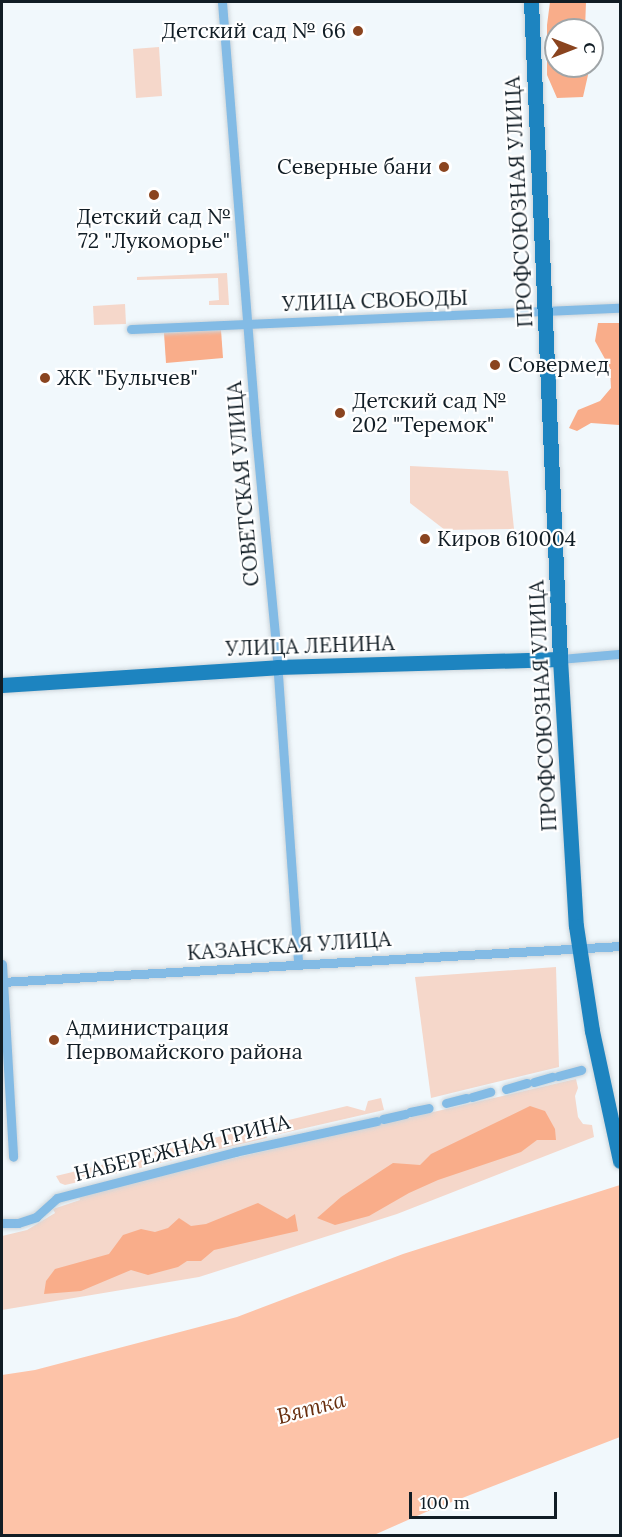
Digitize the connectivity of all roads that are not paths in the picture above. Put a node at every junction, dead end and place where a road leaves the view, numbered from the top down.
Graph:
1 (222, 2) edge
2 (531, 2) edge
3 (621, 308) edge
4 (545, 313) junction
5 (246, 323) junction
6 (131, 329) dead end
7 (621, 654) edge
8 (560, 659) junction
9 (277, 667) junction
10 (2, 684) edge
11 (621, 946) edge
12 (578, 948) junction
13 (298, 963) junction
14 (2, 964) edge
15 (2, 982) edge
16 (581, 1070) dead end
17 (506, 1089) dead end
18 (490, 1092) dead end
19 (446, 1103) dead end
20 (429, 1108) dead end
21 (13, 1156) dead end
22 (621, 1161) edge
23 (2, 1223) edge

1 - 5 street, СОВЕТСКАЯ УЛИЦА
2 - 4 main road, ПРОФСОЮЗНАЯ УЛИЦА
3 - 4 street, УЛИЦА СВОБОДЫ
4 - 5 street, УЛИЦА СВОБОДЫ
4 - 8 main road, ПРОФСОЮЗНАЯ УЛИЦА
5 - 6 street, УЛИЦА СВОБОДЫ
5 - 9 street, СОВЕТСКАЯ УЛИЦА
7 - 8 street, УЛИЦА ЛЕНИНА
8 - 9 main road, УЛИЦА ЛЕНИНА
8 - 12 main road, ПРОФСОЮЗНАЯ УЛИЦА
9 - 10 main road, УЛИЦА ЛЕНИНА
9 - 13 street, СОВЕТСКАЯ УЛИЦА
11 - 12 street, КАЗАНСКАЯ УЛИЦА
12 - 13 street, КАЗАНСКАЯ УЛИЦА
12 - 22 main road, ПРОФСОЮЗНАЯ УЛИЦА
13 - 15 street, КАЗАНСКАЯ УЛИЦА
14 - 15 street
15 - 21 street
16 - 17 street
18 - 19 street
20 - 23 street, НАБЕРЕЖНАЯ ГРИНА

